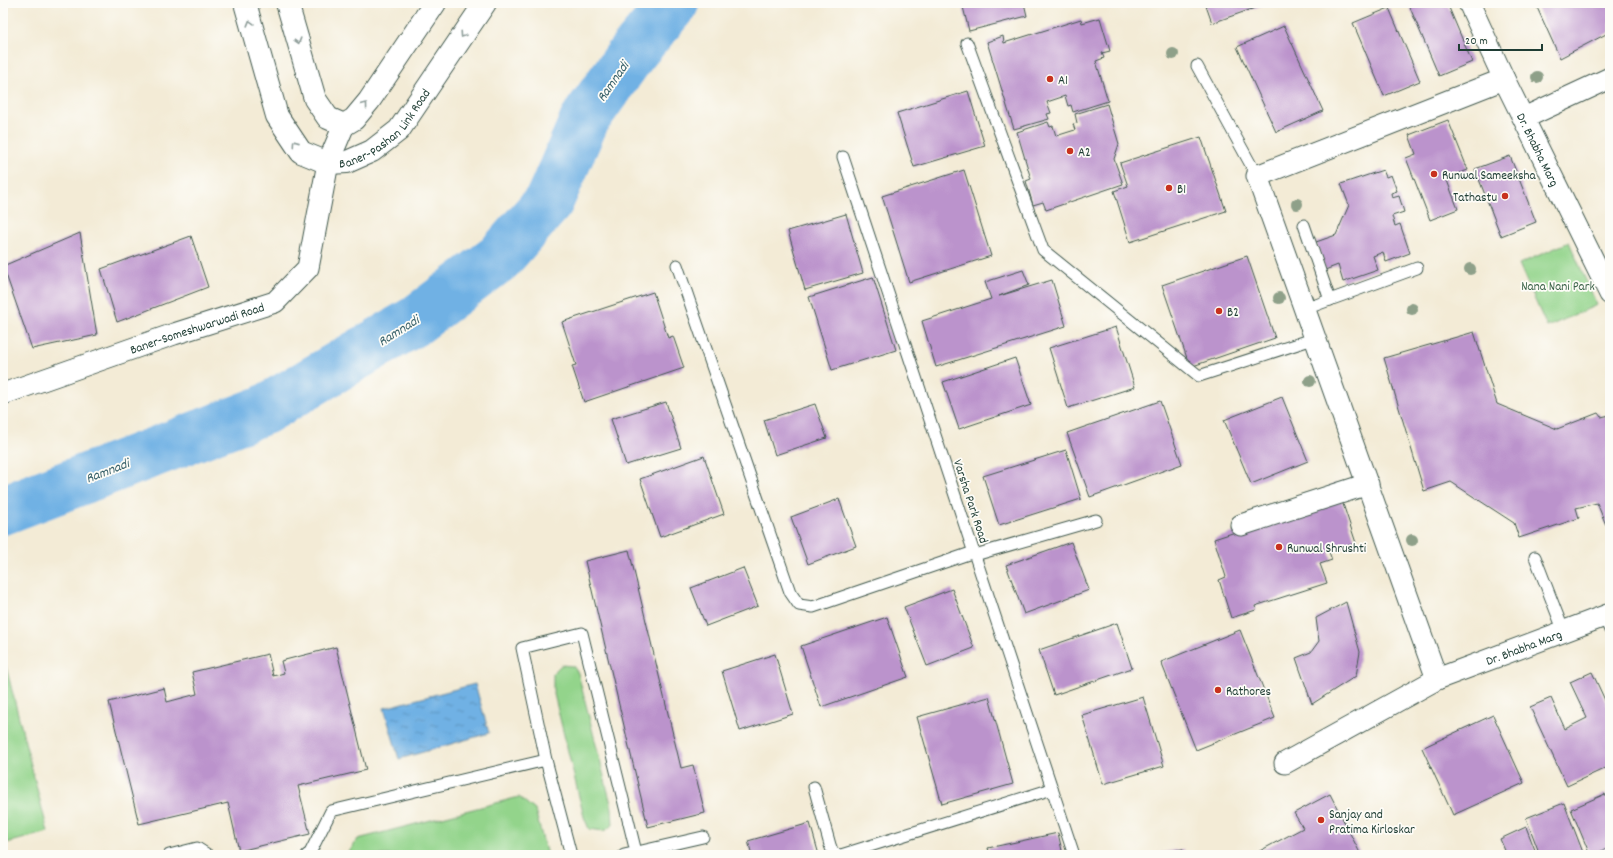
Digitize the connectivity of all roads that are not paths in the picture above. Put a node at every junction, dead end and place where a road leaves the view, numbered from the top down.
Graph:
1 (244, 3) edge
2 (287, 3) edge
3 (435, 3) edge
4 (485, 3) edge
5 (1470, 3) edge
6 (967, 43) dead end
7 (1197, 66) dead end
8 (1610, 78) edge
9 (1504, 79) junction
10 (1524, 118) junction
11 (344, 125) junction
12 (844, 156) dead end
13 (328, 163) junction
14 (1257, 176) junction
15 (1304, 225) dead end
16 (677, 265) dead end
17 (1417, 268) dead end
18 (1610, 294) edge
19 (1330, 300) junction
20 (1305, 309) junction
21 (1316, 338) junction
22 (3, 394) edge
23 (1368, 484) junction
24 (1096, 520) dead end
25 (1241, 525) dead end
26 (974, 554) junction
27 (1535, 558) dead end
28 (1608, 620) edge
29 (1564, 632) junction
30 (1437, 679) junction
31 (546, 760) junction
32 (1285, 763) dead end
33 (814, 787) dead end
34 (1052, 788) junction
35 (703, 837) dead end
36 (878, 850) edge
37 (636, 852) junction
38 (169, 855) edge
39 (208, 855) edge
40 (307, 855) edge
41 (571, 855) edge
42 (624, 855) edge
43 (840, 855) edge
44 (1074, 855) edge

13 -> 1 street, Baner-Pashan Link Road
2 -> 11 street, Baner-Pashan Link Road
11 -> 3 street, Baner-Pashan Link Road
4 -> 13 street, Baner-Pashan Link Road
5 - 9 street, Dr. Bhabha Marg
6 - 21 lane
7 - 14 lane
8 - 10 street
9 - 10 street, Dr. Bhabha Marg
9 - 14 street
10 - 18 street, Dr. Bhabha Marg
11 - 13 street, Baner-Someshwarwadi Road
12 - 26 lane, Varsha Park Road
13 - 22 street, Baner-Someshwarwadi Road
14 - 20 street
15 - 19 lane
16 - 26 lane
17 - 19 lane
19 - 20 lane
20 - 21 street
21 - 23 street
23 - 25 street
23 - 30 street
24 - 26 lane
26 - 34 lane, Varsha Park Road
27 - 29 lane
28 - 29 street, Dr. Bhabha Marg
29 - 30 street, Dr. Bhabha Marg
30 - 32 street, Dr. Bhabha Marg
31 - 37 lane
31 - 40 lane
31 - 41 lane
33 - 43 lane
34 - 36 lane
34 - 44 lane, Varsha Park Road
35 - 37 lane
36 - 43 lane
37 - 42 lane
38 - 39 lane

